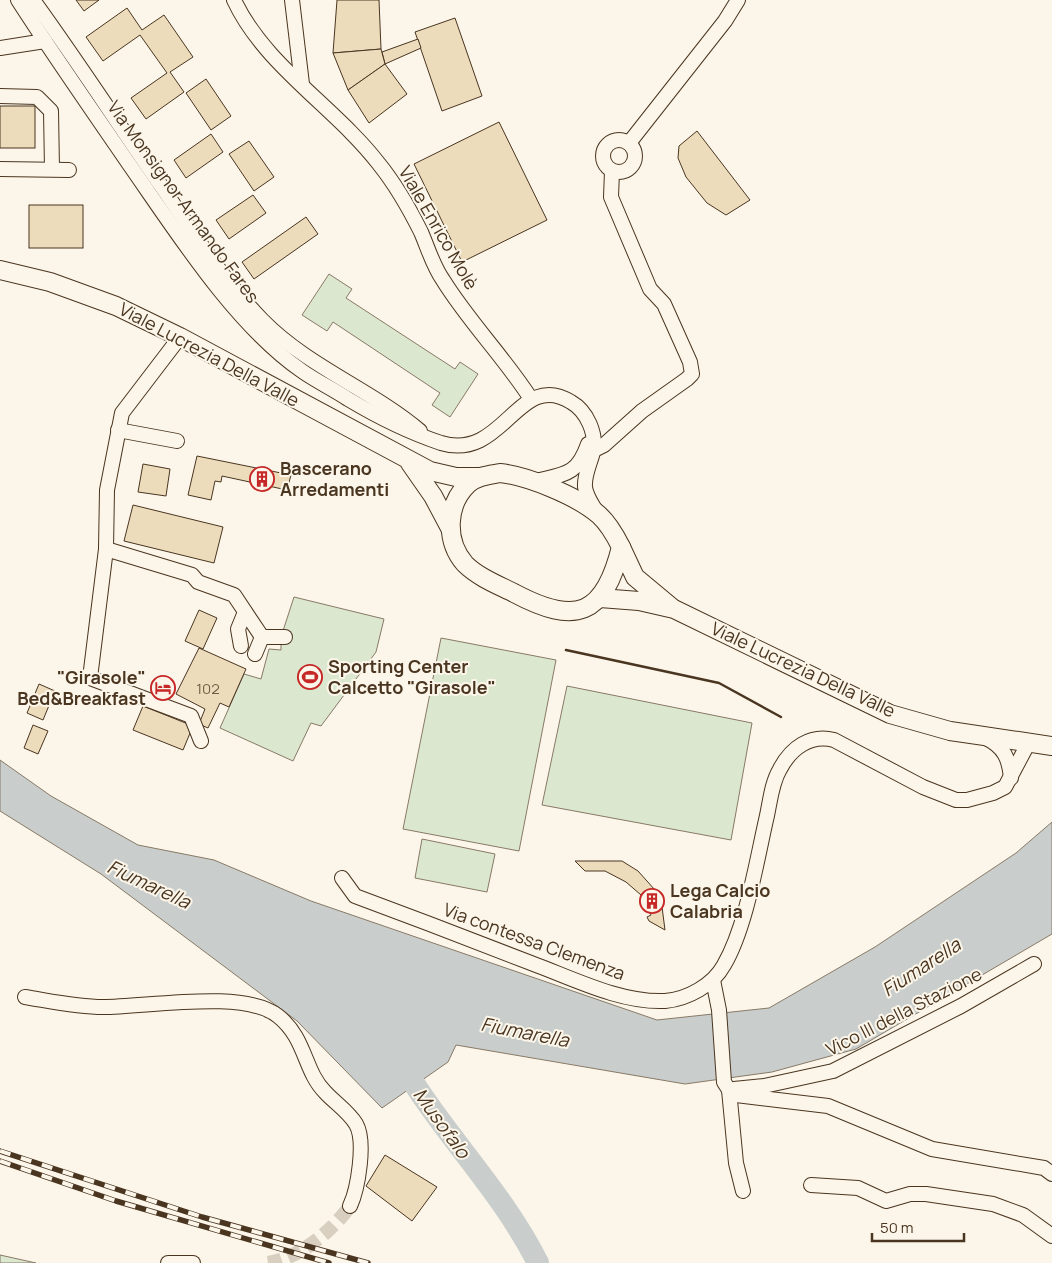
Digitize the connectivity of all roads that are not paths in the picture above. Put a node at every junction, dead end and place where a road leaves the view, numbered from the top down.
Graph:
1 (18, 0) edge
2 (33, 0) edge
3 (234, 0) edge
4 (292, 0) edge
5 (738, 0) edge
6 (45, 42) junction
7 (0, 48) edge
8 (302, 84) junction
9 (0, 96) edge
10 (629, 143) junction
11 (0, 169) edge
12 (52, 169) junction
13 (70, 170) dead end
14 (612, 171) junction
15 (0, 270) edge
16 (180, 337) junction
17 (531, 399) junction
18 (118, 430) junction
19 (591, 431) junction
20 (428, 438) junction
21 (177, 442) dead end
22 (594, 450) junction
23 (409, 461) junction
24 (479, 477) junction
25 (535, 481) junction
26 (598, 514) junction
27 (450, 528) junction
28 (620, 547) junction
29 (106, 549) junction
30 (600, 598) junction
31 (674, 609) junction
32 (246, 612) junction
33 (262, 637) junction
34 (285, 637) dead end
35 (241, 646) dead end
36 (255, 654) dead end
37 (1052, 732) edge
38 (984, 736) junction
39 (201, 741) dead end
40 (1022, 741) junction
41 (1052, 746) edge
42 (1011, 778) junction
43 (342, 878) dead end
44 (1034, 964) dead end
45 (712, 980) junction
46 (25, 997) dead end
47 (726, 1086) junction
48 (1052, 1174) edge
49 (811, 1185) dead end
50 (743, 1191) dead end
51 (350, 1206) tunnel mouth
52 (1052, 1236) edge
53 (168, 1263) edge
54 (192, 1263) edge

1 - 6 street, Via Monsignor Armando Fares
2 - 20 street, Via Monsignor Armando Fares
3 - 8 street, Viale Enrico Molè
4 - 8 street
5 - 10 street
6 - 7 street
6 - 20 street, Via Monsignor Armando Fares
8 - 17 street, Viale Enrico Molè
9 - 12 street
10 - 14 street
10 - 14 street
11 - 12 street
12 - 13 street
14 - 22 street
15 - 16 main road, Viale Lucrezia Della Valle
16 - 18 street
16 - 23 main road, Viale Lucrezia Della Valle
17 - 19 street
17 - 20 street, Via Monsignor Armando Fares
18 - 21 street
18 - 29 street
19 - 22 street
19 - 25 street
22 - 26 street
23 - 24 main road, Viale Lucrezia Della Valle
23 - 27 main road, Viale Lucrezia Della Valle
24 - 25 main road, Viale Lucrezia Della Valle
24 - 27 main road
25 - 26 main road, Viale Lucrezia Della Valle
26 - 28 main road, Viale Lucrezia Della Valle
27 - 30 main road, Viale Lucrezia Della Valle
28 - 30 main road
28 - 31 main road, Viale Lucrezia Della Valle
29 - 32 street
29 - 39 street
30 - 31 main road, Viale Lucrezia Della Valle
31 - 38 main road, Viale Lucrezia Della Valle
32 - 33 street
32 - 35 street
33 - 34 street
33 - 36 street
37 - 40 main road
38 - 40 main road, Viale Lucrezia Della Valle
38 - 42 street
40 - 41 main road, Viale Lucrezia Della Valle
40 - 42 street
42 - 45 street, Via contessa Clemenza
43 - 45 street, Via contessa Clemenza
44 - 47 street, Vico III della Stazione
45 - 47 street
46 - 51 street
47 - 48 street
47 - 50 street
49 - 52 street
53 - 54 street

